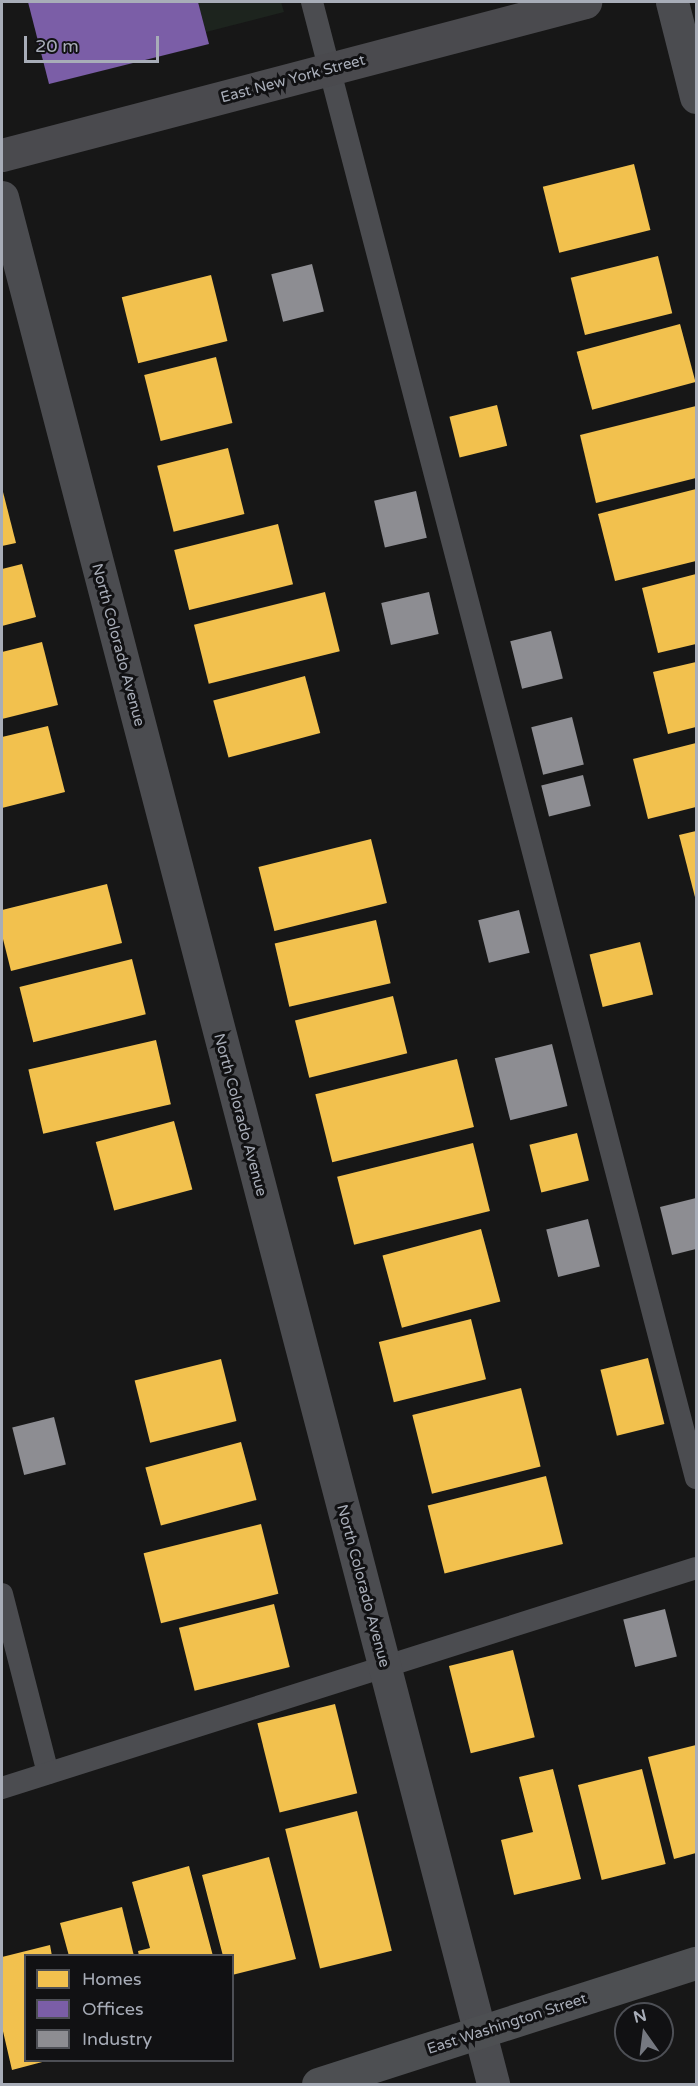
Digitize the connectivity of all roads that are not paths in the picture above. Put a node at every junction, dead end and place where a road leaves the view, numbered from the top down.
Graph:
1 (312, 2) edge
2 (585, 2) edge
3 (672, 2) edge
4 (330, 69) junction
5 (696, 97) edge
6 (2, 155) edge
7 (2, 197) edge
8 (696, 1478) edge
9 (696, 1568) edge
10 (2, 1594) edge
11 (384, 1668) junction
12 (48, 1773) junction
13 (2, 1788) edge
14 (696, 1962) edge
15 (479, 2033) junction
16 (318, 2085) edge
17 (493, 2085) edge

1 - 4 lane
2 - 4 main road, East New York Street
3 - 5 street
4 - 6 main road, East New York Street
4 - 8 lane
7 - 11 street, North Colorado Avenue
9 - 11 lane
10 - 12 lane
11 - 12 lane
11 - 15 street, North Colorado Avenue
12 - 13 lane
14 - 15 main road, East Washington Street
15 - 16 main road, East Washington Street
15 - 17 street, North Colorado Avenue

